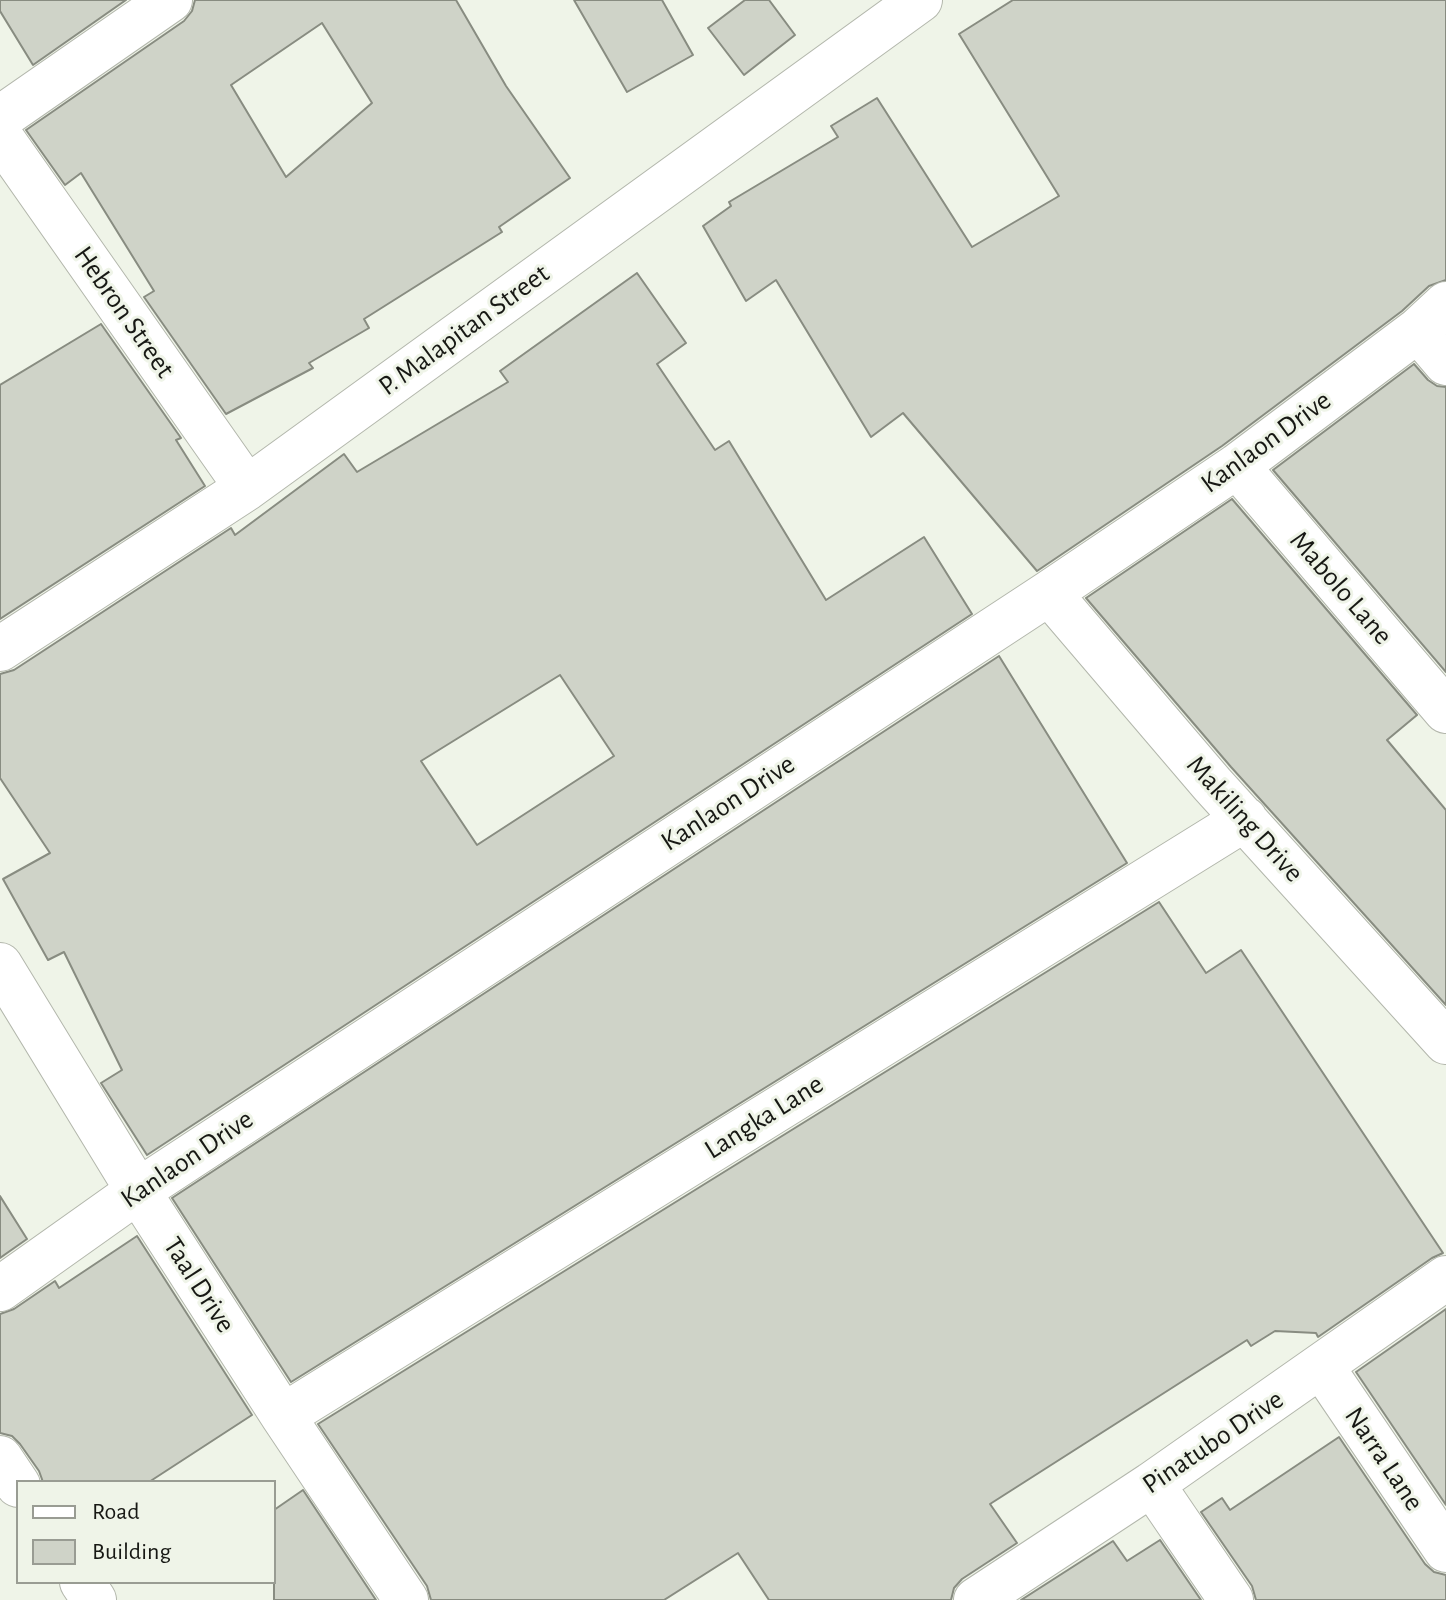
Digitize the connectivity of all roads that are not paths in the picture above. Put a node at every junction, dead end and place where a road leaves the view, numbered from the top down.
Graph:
1 (170, 0) edge
2 (920, 0) edge
3 (0, 118) edge
4 (0, 136) edge
5 (1432, 317) edge
6 (1446, 363) edge
7 (1237, 466) junction
8 (247, 488) junction
9 (1049, 593) junction
10 (0, 649) edge
11 (1446, 711) edge
12 (1245, 819) junction
13 (0, 965) edge
14 (1446, 1042) edge
15 (138, 1191) junction
16 (1446, 1278) edge
17 (0, 1289) edge
18 (1322, 1367) junction
19 (283, 1416) junction
20 (0, 1458) edge
21 (16, 1482) edge
22 (1152, 1484) junction
23 (1446, 1550) edge
24 (406, 1600) edge
25 (976, 1600) edge
26 (1231, 1600) edge

1 - 3 street
2 - 8 street, P. Malapitan Street
4 - 8 street, Hebron Street
5 - 6 street
5 - 7 street, Kanlaon Drive
7 - 9 street, Kanlaon Drive
7 - 11 street, Mabolo Lane
8 - 10 street, P. Malapitan Street
9 - 12 street, Makiling Drive
9 - 15 street, Kanlaon Drive
12 - 14 street, Makiling Drive
12 - 19 street, Langka Lane
13 - 15 street, Taal Drive
15 - 17 street, Kanlaon Drive
15 - 19 street, Taal Drive
16 - 18 street, Pinatubo Drive
18 - 22 street, Pinatubo Drive
18 - 23 street, Narra Lane
19 - 24 street, Taal Drive
20 - 21 street
22 - 25 street, Pinatubo Drive
22 - 26 street

